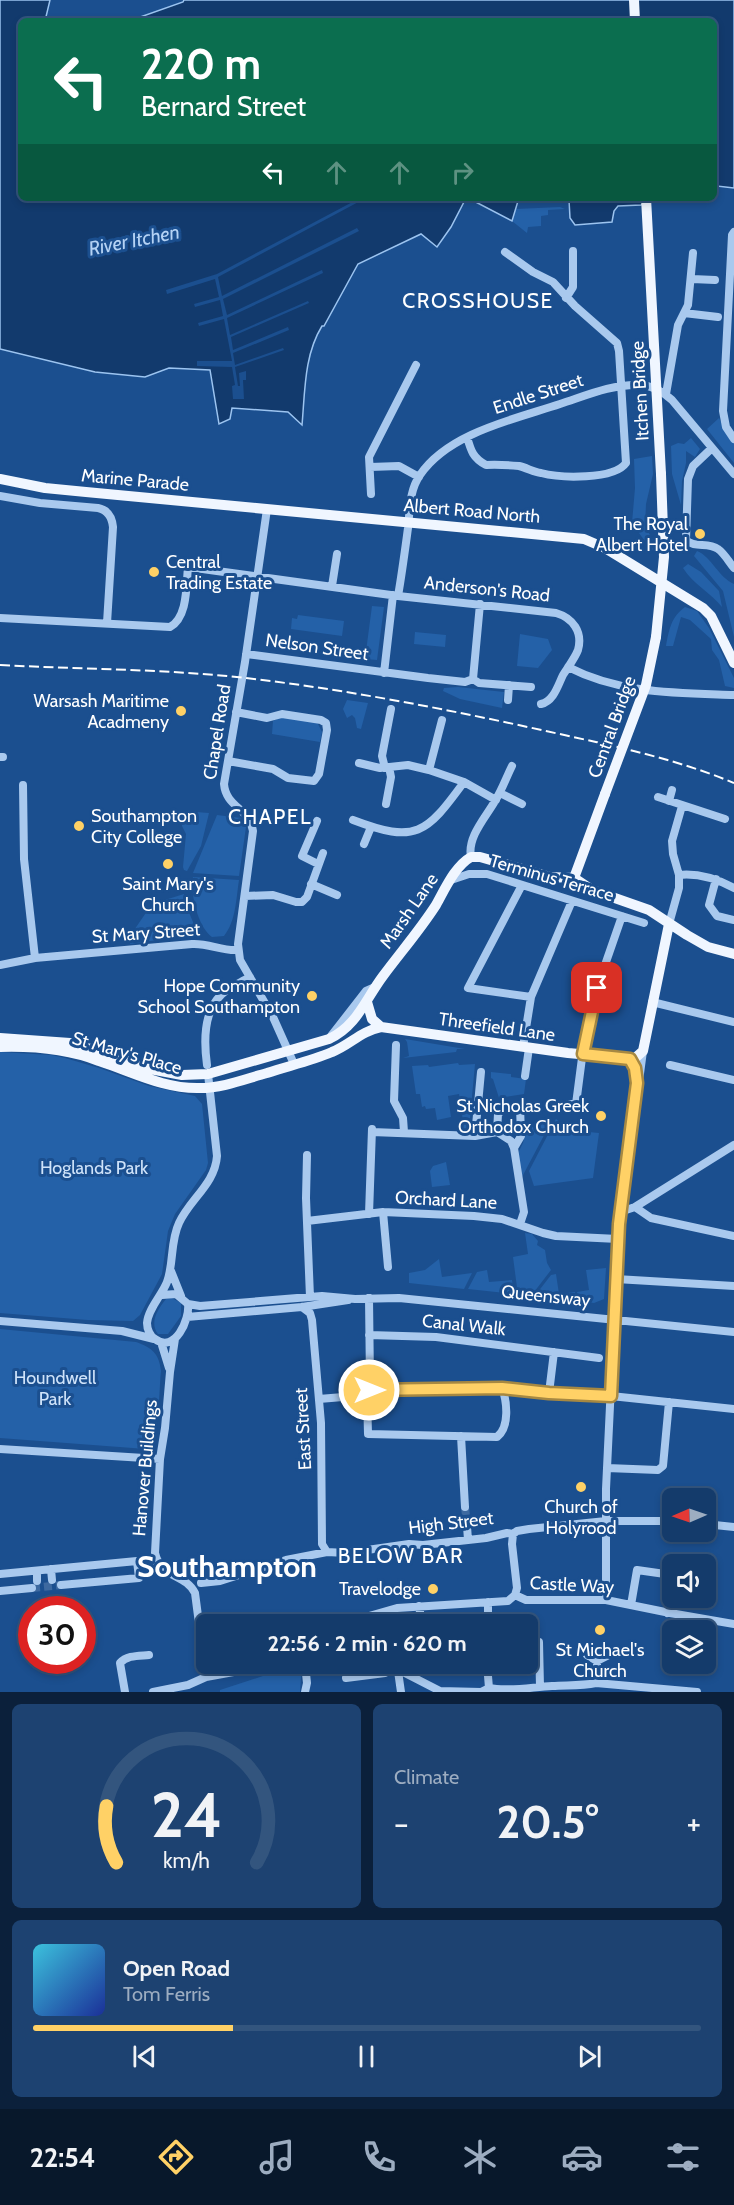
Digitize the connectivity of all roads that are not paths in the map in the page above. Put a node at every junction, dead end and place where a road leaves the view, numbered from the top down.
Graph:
1 (634, 0) edge
2 (635, 18) edge
3 (646, 201) edge
4 (734, 232) edge
5 (573, 251) dead end
6 (505, 252) dead end
7 (693, 253) dead end
8 (692, 279) junction
9 (715, 280) dead end
10 (566, 298) junction
11 (684, 313) junction
12 (718, 317) dead end
13 (731, 318) edge
14 (416, 364) dead end
15 (621, 386) junction
16 (666, 394) junction
17 (467, 438) junction
18 (734, 439) edge
19 (712, 448) junction
20 (370, 467) junction
21 (734, 474) edge
22 (419, 477) junction
23 (0, 479) edge
24 (371, 494) dead end
25 (0, 496) edge
26 (267, 509) junction
27 (409, 521) junction
28 (337, 554) dead end
29 (734, 568) edge
30 (258, 577) junction
31 (662, 583) junction
32 (333, 586) junction
33 (395, 595) junction
34 (480, 604) junction
35 (0, 618) edge
36 (107, 623) junction
37 (246, 654) junction
38 (734, 663) edge
39 (568, 668) junction
40 (384, 672) junction
41 (473, 679) junction
42 (509, 685) junction
43 (531, 687) dead end
44 (734, 695) edge
45 (508, 700) dead end
46 (541, 704) dead end
47 (392, 709) dead end
48 (236, 712) junction
49 (442, 720) dead end
50 (228, 761) junction
51 (359, 763) dead end
52 (512, 766) dead end
53 (387, 768) junction
54 (429, 770) junction
55 (464, 782) junction
56 (23, 785) dead end
57 (672, 789) dead end
58 (498, 796) junction
59 (658, 797) dead end
60 (669, 801) junction
61 (386, 804) dead end
62 (522, 804) dead end
63 (682, 806) junction
64 (713, 815) junction
65 (725, 819) dead end
66 (353, 820) dead end
67 (317, 821) dead end
68 (710, 826) dead end
69 (371, 827) junction
70 (364, 844) dead end
71 (323, 853) dead end
72 (471, 857) junction
73 (318, 864) junction
74 (679, 875) junction
75 (574, 878) junction
76 (716, 879) junction
77 (451, 880) junction
78 (312, 884) junction
79 (522, 885) junction
80 (734, 888) edge
81 (337, 895) dead end
82 (245, 896) junction
83 (572, 901) junction
84 (622, 916) junction
85 (734, 920) edge
86 (644, 923) dead end
87 (669, 924) junction
88 (237, 950) junction
89 (734, 954) edge
90 (34, 958) junction
91 (0, 965) edge
92 (250, 977) junction
93 (375, 987) junction
94 (531, 997) junction
95 (367, 1002) junction
96 (652, 1002) junction
97 (734, 1022) edge
98 (381, 1028) junction
99 (0, 1038) edge
100 (329, 1039) junction
101 (396, 1045) dead end
102 (0, 1047) edge
103 (526, 1048) junction
104 (290, 1050) junction
105 (643, 1051) junction
106 (583, 1054) junction
107 (630, 1059) junction
108 (294, 1064) junction
109 (670, 1065) dead end
110 (207, 1069) junction
111 (481, 1072) dead end
112 (525, 1076) dead end
113 (734, 1080) edge
114 (637, 1083) junction
115 (209, 1088) junction
116 (569, 1104) dead end
117 (404, 1132) junction
118 (497, 1132) junction
119 (475, 1136) junction
120 (734, 1145) edge
121 (514, 1148) junction
122 (307, 1155) dead end
123 (635, 1207) junction
124 (383, 1212) junction
125 (621, 1212) junction
126 (369, 1214) junction
127 (307, 1221) junction
128 (520, 1224) junction
129 (734, 1236) edge
130 (618, 1239) junction
131 (388, 1267) dead end
132 (171, 1270) junction
133 (616, 1279) junction
134 (734, 1286) edge
135 (162, 1295) junction
136 (181, 1296) junction
137 (310, 1296) junction
138 (369, 1298) junction
139 (355, 1299) junction
140 (188, 1304) junction
141 (302, 1307) junction
142 (187, 1317) junction
143 (614, 1318) junction
144 (147, 1320) junction
145 (0, 1321) edge
146 (122, 1331) junction
147 (734, 1332) edge
148 (369, 1335) junction
149 (175, 1339) junction
150 (158, 1341) junction
151 (554, 1352) junction
152 (599, 1358) dead end
153 (170, 1372) junction
154 (502, 1388) junction
155 (368, 1392) junction
156 (549, 1393) junction
157 (611, 1396) junction
158 (319, 1399) junction
159 (669, 1402) junction
160 (734, 1409) edge
161 (461, 1436) junction
162 (0, 1449) edge
163 (160, 1459) junction
164 (607, 1468) junction
165 (465, 1507) tunnel mouth
166 (606, 1521) junction
167 (662, 1521) edge
168 (716, 1525) edge
169 (467, 1526) tunnel mouth
170 (734, 1527) edge
171 (513, 1534) junction
172 (468, 1540) junction
173 (327, 1552) junction
174 (156, 1566) junction
175 (138, 1568) junction
176 (51, 1569) junction
177 (37, 1571) junction
178 (0, 1574) edge
179 (662, 1574) edge
180 (52, 1580) dead end
181 (201, 1583) dead end
182 (61, 1585) tunnel mouth
183 (0, 1591) edge
184 (515, 1595) junction
185 (606, 1600) junction
186 (488, 1602) junction
187 (631, 1605) junction
188 (419, 1606) junction
189 (671, 1608) edge
190 (667, 1613) junction
191 (373, 1614) edge
192 (420, 1614) edge
193 (488, 1614) edge
194 (734, 1624) edge
195 (539, 1642) dead end
196 (612, 1654) dead end
197 (149, 1655) dead end
198 (587, 1655) dead end
199 (597, 1661) junction
200 (222, 1674) edge
201 (306, 1674) edge
202 (372, 1674) edge
203 (398, 1674) edge
204 (411, 1674) edge
205 (488, 1674) edge
206 (206, 1677) junction
207 (346, 1678) dead end
208 (596, 1680) junction
209 (540, 1687) junction
210 (489, 1688) junction
211 (125, 1692) edge
212 (153, 1692) edge
213 (305, 1692) edge
214 (401, 1692) edge
215 (697, 1692) edge

1 - 2 main road
3 - 31 main road, Itchen Bridge, bridge
4 - 13 street
5 - 10 street
6 - 10 street
7 - 8 street
8 - 9 street
8 - 11 street
10 - 15 street
11 - 12 street
11 - 16 street
13 - 18 street
14 - 20 street
15 - 16 street
15 - 17 street, Endle Street
15 - 17 street
16 - 19 street
17 - 22 street, Endle Street
19 - 21 street
19 - 29 street
20 - 22 street
20 - 24 street
22 - 27 street
23 - 26 main road, Marine Parade
25 - 36 street
26 - 27 main road, Albert Road North
26 - 30 street, Chapel Road
27 - 31 main road, Albert Road North
27 - 33 street
28 - 32 street
30 - 32 street, Anderson's Road
30 - 36 street, Anderson's Road
30 - 37 street, Chapel Road
31 - 38 main road, Albert Road North
31 - 75 main road, Central Bridge, bridge
32 - 33 street, Anderson's Road
33 - 34 street, Anderson's Road
33 - 40 street
34 - 39 street, Anderson's Road
34 - 41 street
35 - 36 street
37 - 40 street, Nelson Street
37 - 48 street, Chapel Road
39 - 44 street
39 - 46 street
40 - 41 street, Nelson Street
41 - 42 street, Nelson Street
42 - 43 street, Nelson Street
42 - 45 street
47 - 53 street
48 - 50 street, Chapel Road
48 - 50 street
49 - 54 street
50 - 82 street, Chapel Road
51 - 53 street
52 - 58 street
53 - 54 street
53 - 61 street
54 - 55 street
55 - 58 street
55 - 69 street
56 - 90 street
57 - 60 street
58 - 62 street
58 - 72 street
59 - 60 street
60 - 63 street
63 - 64 street
63 - 74 street
64 - 65 street
64 - 68 street
66 - 69 street
67 - 73 street
69 - 70 street
71 - 73 street
72 - 75 main road, Terminus Terrace
72 - 77 main road, Marsh Lane
73 - 78 street
74 - 76 street
74 - 87 street
75 - 87 main road, Terminus Terrace
76 - 80 street
76 - 85 street
77 - 79 street, Terminus Terrace
77 - 93 main road, Marsh Lane
78 - 81 street
78 - 82 street
79 - 83 street, Terminus Terrace
79 - 94 street
82 - 88 street, Chapel Road
83 - 84 street, Terminus Terrace
83 - 94 street
84 - 86 street, Terminus Terrace
84 - 106 street
87 - 89 main road, Terminus Terrace
87 - 96 main road
88 - 90 street, St Mary Street
88 - 92 street
90 - 91 street, St Mary Street
92 - 104 street
92 - 110 street
93 - 95 main road, Marsh Lane
93 - 100 street, Marsh Lane
94 - 103 street
95 - 98 main road
95 - 100 main road, Marsh Lane
96 - 97 street
96 - 105 main road
98 - 103 main road, Threefield Lane
98 - 108 main road
99 - 110 main road, St Mary's Place
100 - 104 main road, Marsh Lane
101 - 117 street
102 - 115 main road, St Mary's Place
103 - 106 main road, Threefield Lane
103 - 112 street
104 - 108 street
104 - 110 main road, St Mary's Place
105 - 107 main road
105 - 114 street
106 - 107 main road, Threefield Lane
106 - 116 street
107 - 114 street
108 - 115 main road, St Mary's Place
109 - 113 street
110 - 115 street
111 - 119 street
114 - 125 street
115 - 132 street
117 - 119 street
117 - 126 street
118 - 119 street
118 - 121 street
118 - 121 street
120 - 123 street
121 - 128 street
122 - 127 street
123 - 125 street
123 - 129 street
124 - 126 street, Orchard Lane
124 - 128 street, Orchard Lane
124 - 131 street
125 - 130 street
126 - 127 street, Orchard Lane
127 - 137 street
128 - 130 street, Orchard Lane
130 - 133 street
132 - 135 street
132 - 136 street
133 - 134 street
133 - 143 street
135 - 136 street
135 - 144 street
136 - 140 street
137 - 139 street, Queensway
137 - 140 street, Queensway
138 - 139 street, Queensway
138 - 143 street, Queensway
138 - 148 street
139 - 141 street, Queensway
140 - 142 street
141 - 142 street, Queensway
141 - 158 street, East Street
142 - 149 street
143 - 147 street, Queensway
143 - 157 street
144 - 146 street
144 - 150 street
145 - 146 street
146 - 150 street
148 - 151 street, Canal Walk
148 - 155 street
149 - 150 street
149 - 153 street, Hanover Buildings
150 - 153 street, Hanover Buildings
151 - 152 street, Canal Walk
151 - 156 street
153 - 163 street, Hanover Buildings
154 - 155 street
154 - 156 street
154 - 161 street
155 - 158 street
155 - 161 street
156 - 157 street
157 - 159 street
157 - 164 street
158 - 173 street, East Street
159 - 160 street
159 - 164 street
161 - 165 street
162 - 163 street
163 - 174 street, Hanover Buildings
164 - 166 street
166 - 167 street, High Street
166 - 171 street, High Street
166 - 185 street
168 - 170 street
169 - 172 street
171 - 172 street, High Street
171 - 184 street
172 - 173 street, High Street
173 - 181 street, High Street
174 - 175 street
174 - 206 street
175 - 176 street
175 - 182 street
176 - 177 street
176 - 180 street
177 - 178 street
177 - 183 street
179 - 187 street
184 - 185 street, Castle Way
184 - 186 street, Castle Way
185 - 187 street, Castle Way
186 - 188 street, Castle Way
186 - 193 street
187 - 190 street, Castle Way
188 - 191 street, Castle Way
188 - 192 street
189 - 190 street
190 - 194 street, Castle Way
195 - 209 street
196 - 199 street
197 - 211 street
198 - 199 street
199 - 208 street
200 - 206 street
201 - 213 street
202 - 207 street
203 - 214 street
204 - 210 street
205 - 210 street
206 - 212 street
208 - 209 street
208 - 215 street
209 - 210 street

